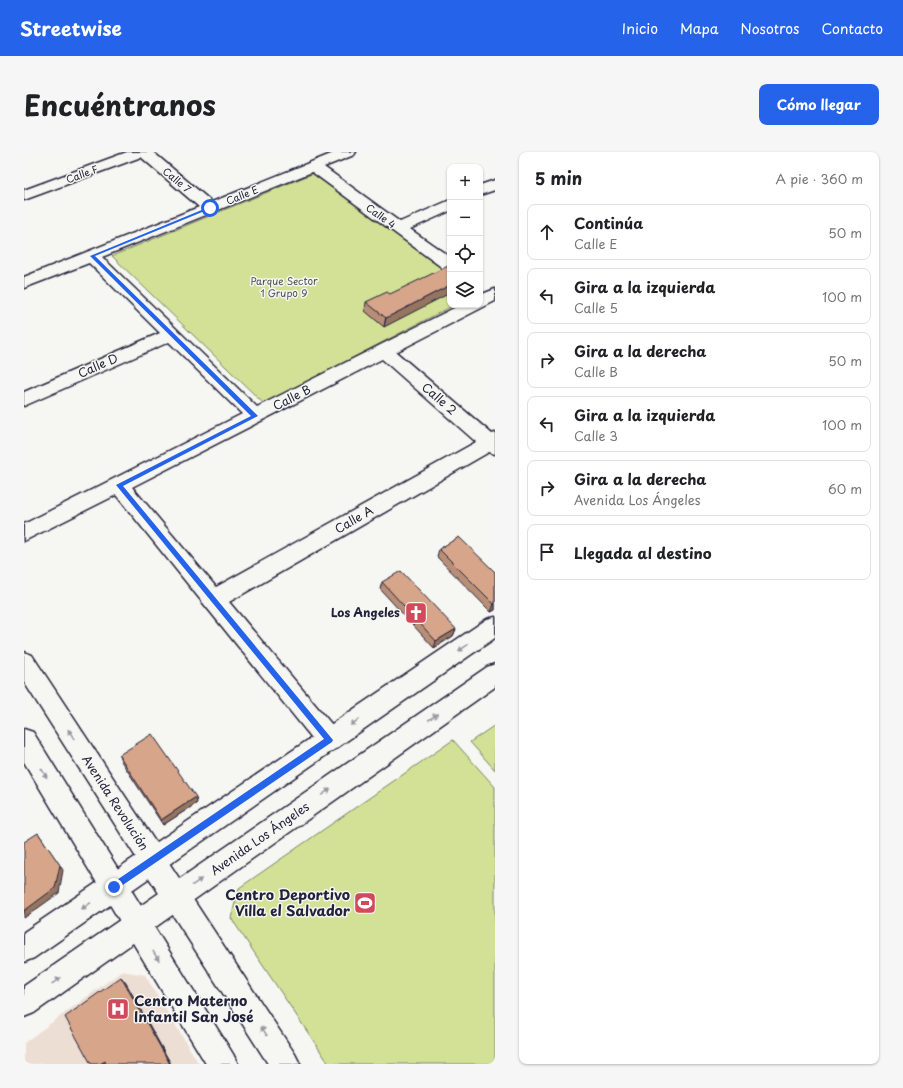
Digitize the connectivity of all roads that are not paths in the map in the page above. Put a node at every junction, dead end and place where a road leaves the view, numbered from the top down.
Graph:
1 (140, 152) edge
2 (144, 152) edge
3 (349, 152) edge
4 (313, 166) junction
5 (495, 184) edge
6 (483, 190) edge
7 (24, 195) edge
8 (447, 205) edge
9 (210, 208) junction
10 (399, 228) junction
11 (92, 256) junction
12 (447, 263) edge
13 (24, 283) edge
14 (468, 308) edge
15 (172, 334) junction
16 (384, 351) junction
17 (24, 399) edge
18 (255, 416) junction
19 (493, 443) edge
20 (119, 485) junction
21 (24, 534) edge
22 (213, 600) junction
23 (495, 626) edge
24 (24, 662) edge
25 (495, 674) edge
26 (24, 740) edge
27 (329, 740) junction
28 (152, 860) junction
29 (114, 887) junction
30 (176, 897) junction
31 (137, 924) junction
32 (24, 948) edge
33 (24, 1003) edge
34 (223, 1064) edge
35 (285, 1064) edge

1 - 7 street, Calle F
2 - 9 street, Calle 7
3 - 4 street, Calle E
4 - 9 street, Calle E
4 - 10 street, Calle 4
5 - 6 street
8 - 10 street
9 - 11 street, Calle E
10 - 12 street, Calle 4
11 - 13 street, Calle E
11 - 15 street
14 - 16 street, Calle B
15 - 17 street, Calle D
15 - 18 street
16 - 18 street, Calle B
16 - 19 street, Calle 2
18 - 20 street, Calle B
19 - 22 street, Calle A
20 - 21 street, Calle B
20 - 22 street
22 - 27 street
23 -> 27 street
28 -> 24 street, Avenida Revolución
30 -> 25 street, Avenida Los Ángeles
26 -> 29 street
27 - 28 street
28 - 29 street
28 - 30 street, Avenida Revolución
29 - 31 street
29 -> 32 street
30 - 31 street, Avenida Los Ángeles
35 -> 30 street, Avenida Revolución
33 -> 31 street, Avenida Los Ángeles
31 -> 34 street

